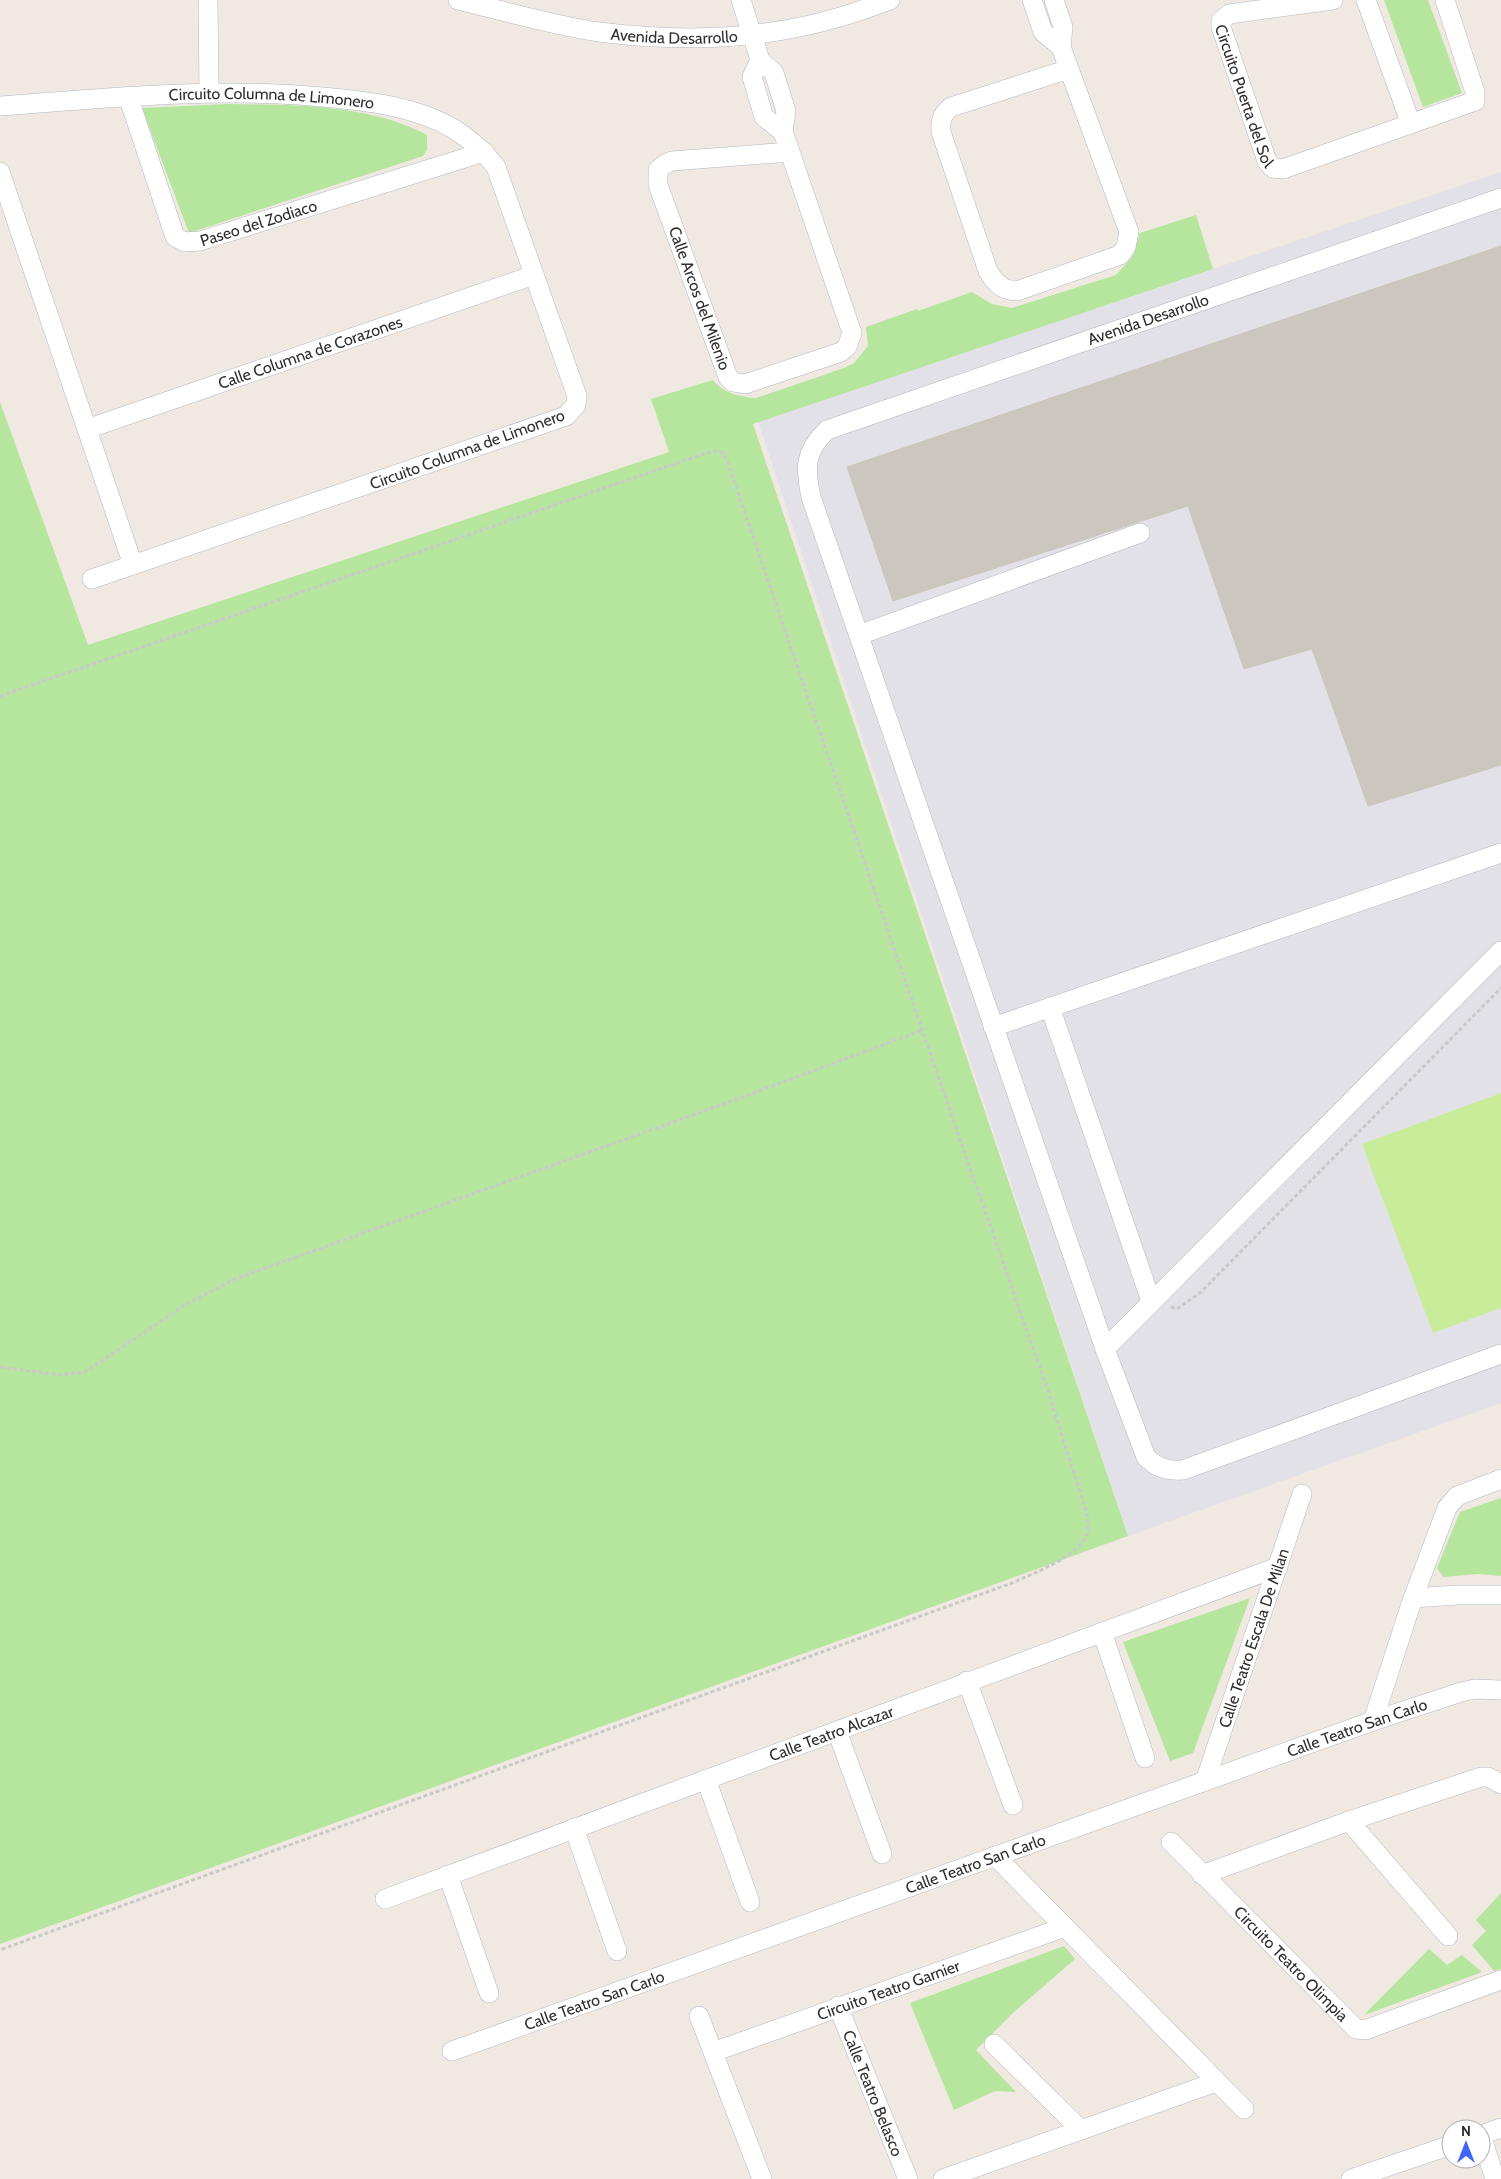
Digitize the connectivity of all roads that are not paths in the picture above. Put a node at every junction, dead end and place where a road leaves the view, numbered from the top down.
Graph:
1 (208, 0) edge
2 (458, 0) edge
3 (890, 0) edge
4 (1032, 0) edge
5 (1054, 0) edge
6 (1333, 0) edge
7 (1366, 0) edge
8 (1445, 0) edge
9 (741, 1) edge
10 (751, 34) junction
11 (1061, 47) junction
12 (1068, 69) junction
13 (209, 92) junction
14 (128, 96) junction
15 (0, 106) edge
16 (1411, 124) junction
17 (484, 152) junction
18 (790, 152) junction
19 (0, 172) edge
20 (1501, 198) edge
21 (534, 275) junction
22 (87, 429) junction
23 (1140, 533) dead end
24 (133, 565) junction
25 (92, 579) dead end
26 (860, 635) junction
27 (1501, 853) edge
28 (1501, 950) edge
29 (1050, 1007) junction
30 (993, 1027) junction
31 (1151, 1301) junction
32 (1105, 1349) junction
33 (1501, 1354) edge
34 (1501, 1479) edge
35 (1302, 1494) dead end
36 (1278, 1567) junction
37 (1501, 1595) edge
38 (1413, 1598) junction
39 (1102, 1632) junction
40 (967, 1682) junction
41 (1501, 1690) edge
42 (1373, 1721) junction
43 (837, 1732) junction
44 (1145, 1758) dead end
45 (706, 1779) junction
46 (1205, 1781) junction
47 (1501, 1784) edge
48 (1013, 1805) dead end
49 (1350, 1821) junction
50 (574, 1828) junction
51 (1171, 1842) dead end
52 (882, 1854) dead end
53 (995, 1856) junction
54 (448, 1875) junction
55 (1202, 1875) junction
56 (385, 1899) dead end
57 (750, 1902) dead end
58 (1065, 1927) junction
59 (1448, 1936) dead end
60 (617, 1951) dead end
61 (1501, 1980) edge
62 (489, 1993) dead end
63 (838, 2006) junction
64 (699, 2016) dead end
65 (994, 2044) dead end
66 (452, 2051) dead end
67 (713, 2052) junction
68 (1216, 2082) junction
69 (1244, 2109) dead end
70 (1080, 2129) junction
71 (1441, 2148) edge
72 (1491, 2166) edge
73 (762, 2179) edge
74 (908, 2179) edge
75 (943, 2179) edge
76 (1351, 2179) edge
77 (1495, 2179) edge

1 - 13 street
2 - 10 street, Avenida Desarrollo
3 - 10 street, Avenida Desarrollo
4 - 11 street
5 - 11 street
6 - 16 street, Circuito Puerta del Sol
7 - 16 street
8 - 16 street, Circuito Puerta del Sol
9 - 10 street, Calle Arcos del Milenio
10 - 18 street, Calle Arcos del Milenio
11 - 12 street
12 - 12 street
13 - 14 street, Circuito Columna de Limonero
13 - 17 street, Circuito Columna de Limonero
14 - 15 street, Circuito Columna de Limonero
14 - 17 street, Paseo del Zodiaco
17 - 21 street, Circuito Columna de Limonero
18 - 18 street, Calle Arcos del Milenio
19 - 22 street
20 - 26 street, Avenida Desarrollo
21 - 22 street, Calle Columna de Corazones
21 - 24 street, Circuito Columna de Limonero
22 - 24 street
23 - 26 street
24 - 25 street, Circuito Columna de Limonero
26 - 30 street
27 - 29 street
28 - 31 street
29 - 30 street
29 - 31 street
30 - 32 street
31 - 32 street
32 - 33 street
34 - 38 street
35 - 36 street, Calle Teatro Escala De Milan
36 - 39 street, Calle Teatro Alcazar
36 - 46 street, Calle Teatro Escala De Milan
37 - 38 street
38 - 42 street
39 - 40 street, Calle Teatro Alcazar
39 - 44 street
40 - 43 street, Calle Teatro Alcazar
40 - 48 street
41 - 42 street, Calle Teatro San Carlo
42 - 46 street, Calle Teatro San Carlo
43 - 45 street, Calle Teatro Alcazar
43 - 52 street
45 - 50 street, Calle Teatro Alcazar
45 - 57 street
46 - 53 street, Calle Teatro San Carlo
47 - 49 street
49 - 55 street
49 - 59 street
50 - 54 street, Calle Teatro Alcazar
50 - 60 street
51 - 55 street, Circuito Teatro Olimpia
53 - 58 street
53 - 66 street, Calle Teatro San Carlo
54 - 56 street, Calle Teatro Alcazar
54 - 62 street
55 - 61 street, Circuito Teatro Olimpia
58 - 63 street, Circuito Teatro Garnier
58 - 68 street
63 - 67 street, Circuito Teatro Garnier
63 - 74 street, Calle Teatro Belasco
64 - 67 street
65 - 70 street
67 - 73 street
68 - 69 street
68 - 70 street
70 - 75 street
71 - 76 street
72 - 77 street

